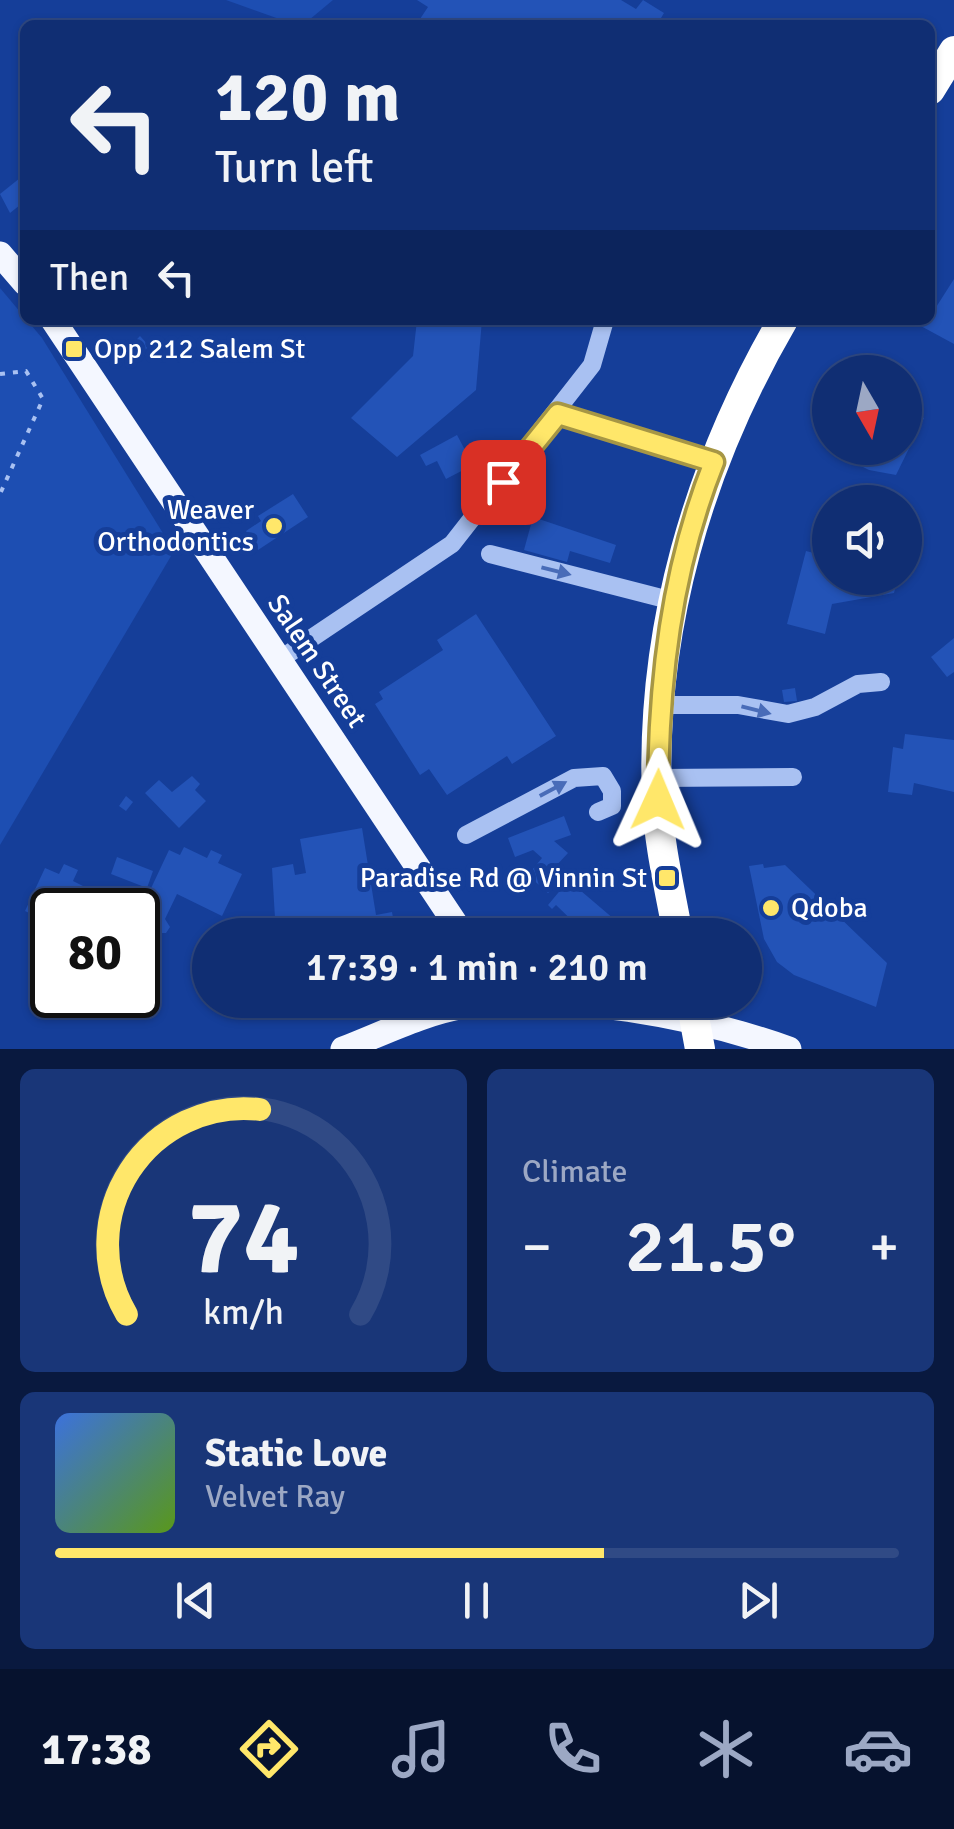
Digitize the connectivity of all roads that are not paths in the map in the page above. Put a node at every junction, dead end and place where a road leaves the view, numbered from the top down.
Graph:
1 (954, 51) edge
2 (935, 82) edge
3 (0, 254) edge
4 (20, 277) edge
5 (56, 325) edge
6 (604, 325) edge
7 (781, 325) edge
8 (558, 414) junction
9 (714, 462) junction
10 (490, 554) dead end
11 (673, 601) junction
12 (279, 660) junction
13 (882, 682) dead end
14 (660, 705) junction
15 (793, 777) dead end
16 (658, 778) junction
17 (598, 812) dead end
18 (466, 835) dead end
19 (669, 886) junction
20 (452, 918) edge
21 (664, 918) edge
22 (675, 918) edge
23 (424, 1018) edge
24 (666, 1018) edge
25 (695, 1024) edge
26 (343, 1049) edge
27 (789, 1049) edge

1 - 2 highway
3 - 4 main road
5 - 12 main road, Salem Street
6 - 8 street
7 - 9 highway
8 - 9 street
8 - 12 street
9 - 11 highway
10 -> 11 street
11 - 14 highway
12 - 20 main road, Salem Street
14 -> 13 street
14 - 16 highway
15 - 16 street
16 - 19 highway
18 -> 17 street
19 - 21 highway
19 - 22 highway
23 - 26 main road
24 - 25 main road
25 - 27 main road

